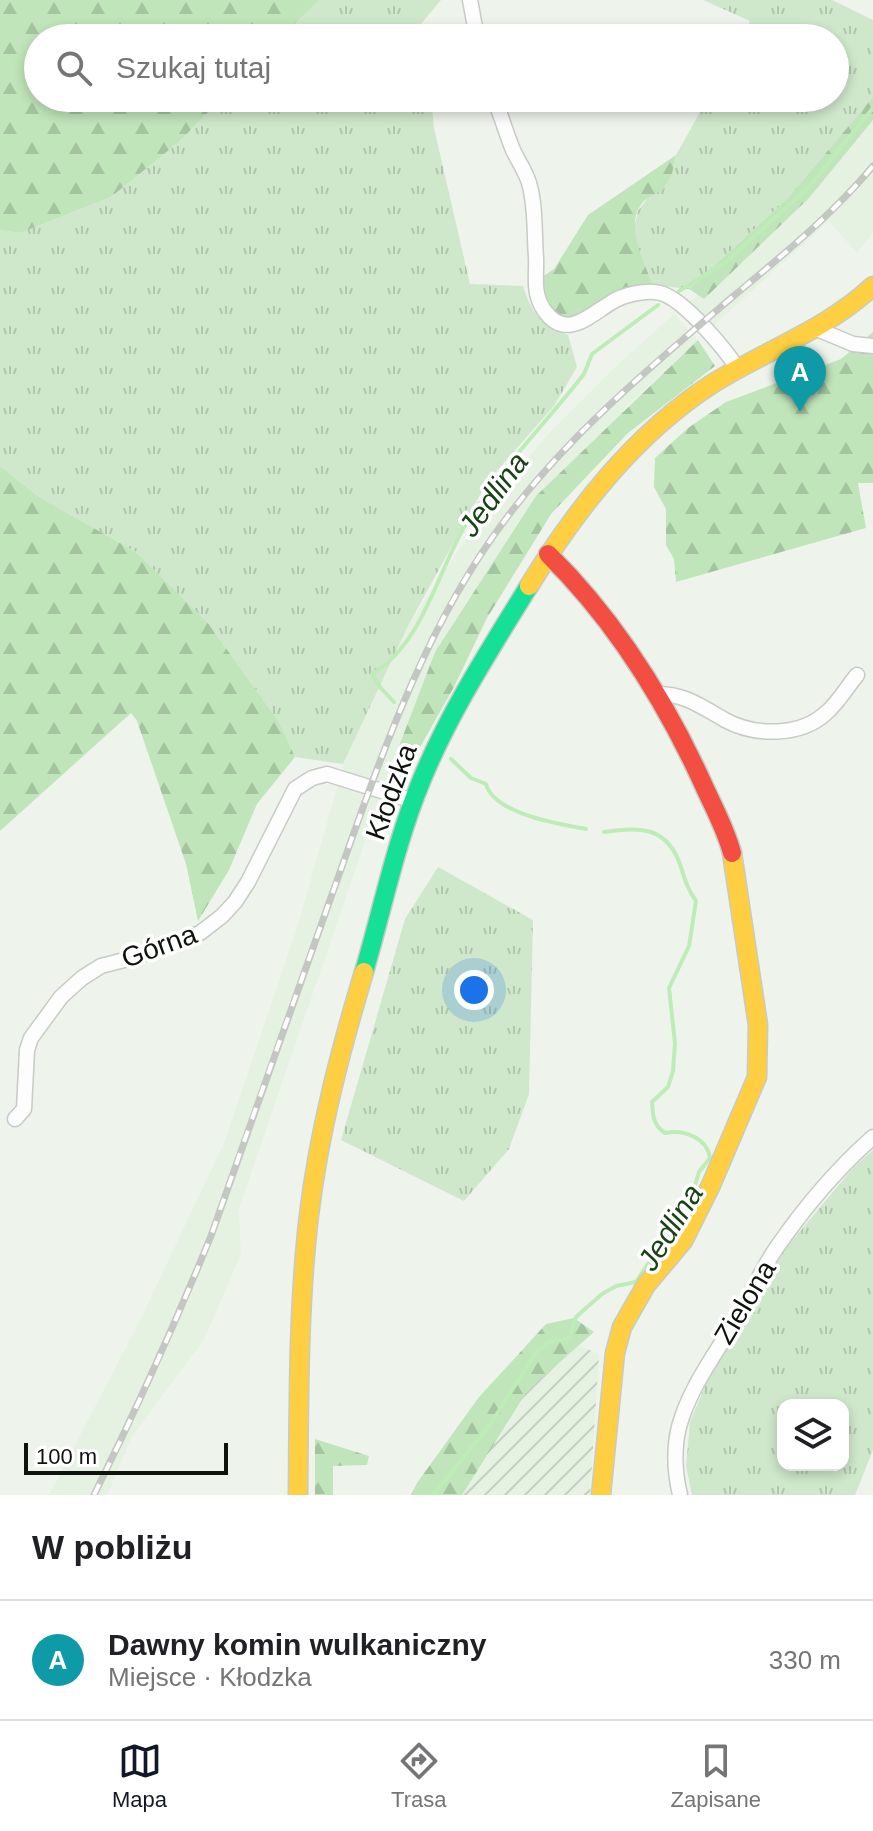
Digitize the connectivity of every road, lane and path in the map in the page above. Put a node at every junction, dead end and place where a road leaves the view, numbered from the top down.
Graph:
1 (470, 0) edge
2 (474, 24) edge
3 (499, 112) edge
4 (873, 286) edge
5 (817, 329) junction
6 (873, 346) edge
7 (738, 369) junction
8 (548, 554) junction
9 (857, 675) dead end
10 (656, 694) junction
11 (414, 801) junction
12 (15, 1119) dead end
13 (873, 1137) edge
14 (298, 1495) edge
15 (601, 1495) edge
16 (680, 1495) edge

1 - 2 street
3 - 7 street
4 - 5 main road, Kłodzka
5 - 6 street
5 - 7 main road, Kłodzka
7 - 8 main road, Kłodzka
8 - 10 main road
8 - 11 main road, Kłodzka
9 - 10 street
10 - 15 main road
11 - 12 street, Górna
11 - 14 main road, Kłodzka
13 - 16 street, Zielona

